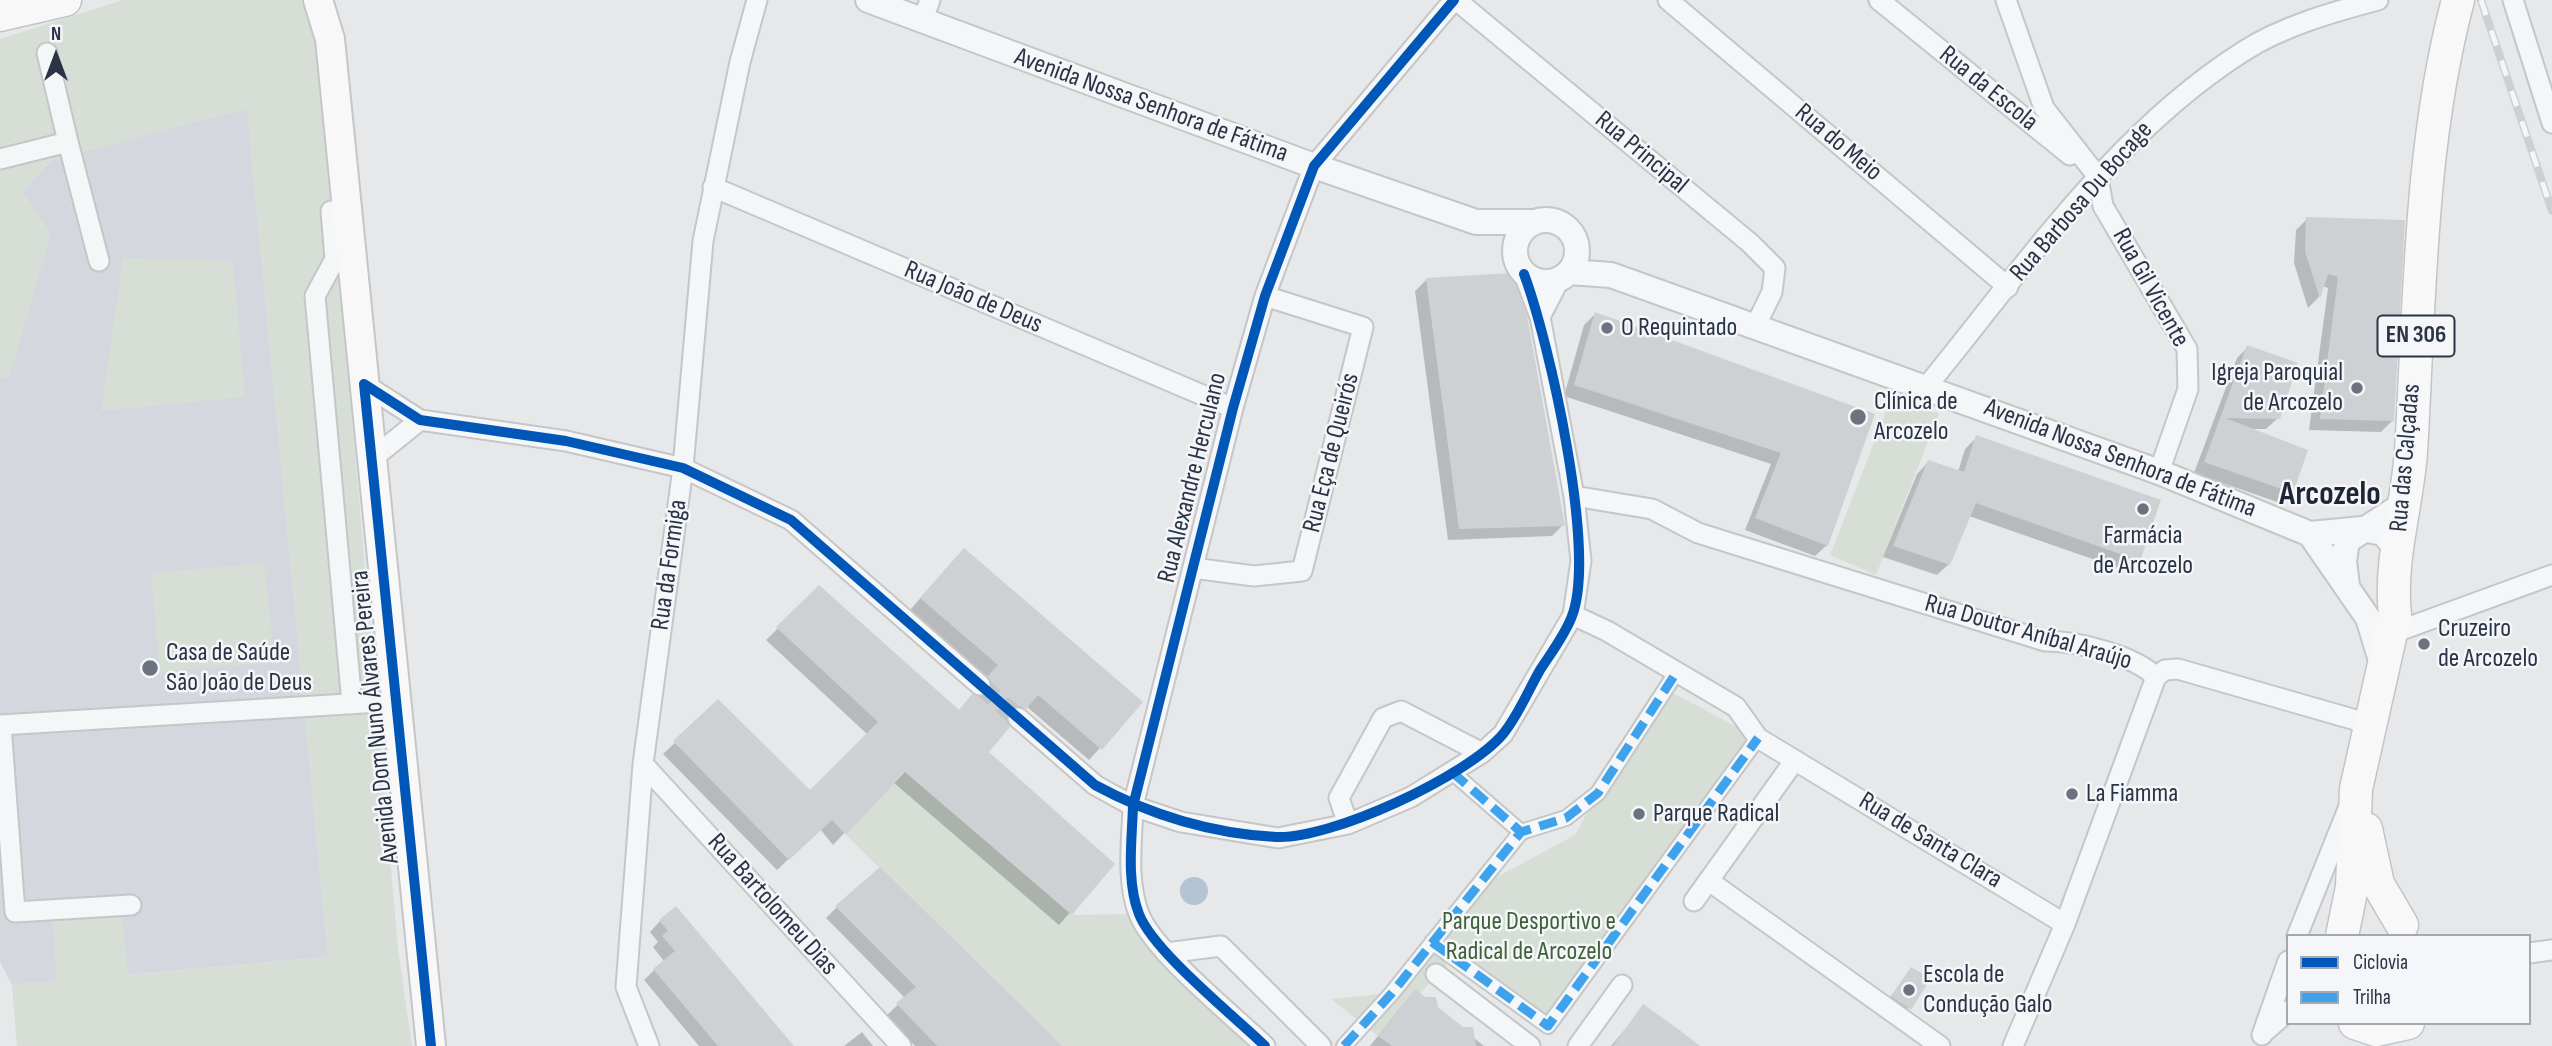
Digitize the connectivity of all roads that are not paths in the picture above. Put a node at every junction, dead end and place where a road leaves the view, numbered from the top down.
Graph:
1 (318, 0) edge
2 (337, 0) edge
3 (757, 0) edge
4 (868, 0) edge
5 (1455, 0) edge
6 (1668, 0) edge
7 (1879, 0) edge
8 (2006, 0) edge
9 (2378, 0) edge
10 (2458, 0) edge
11 (2514, 0) edge
12 (56, 1) edge
13 (926, 11) edge
14 (0, 15) edge
15 (330, 39) junction
16 (47, 53) dead end
17 (2552, 123) edge
18 (68, 142) junction
19 (0, 159) edge
20 (1314, 166) junction
21 (2098, 177) junction
22 (713, 187) junction
23 (331, 211) dead end
24 (1476, 222) junction
25 (1533, 222) junction
26 (1574, 238) junction
27 (99, 261) dead end
28 (1520, 269) junction
29 (1611, 275) junction
30 (1564, 276) junction
31 (2008, 287) junction
32 (1265, 296) junction
33 (1540, 317) junction
34 (1755, 327) junction
35 (364, 384) junction
36 (1927, 386) junction
37 (1233, 408) junction
38 (420, 420) junction
39 (373, 458) junction
40 (683, 468) junction
41 (2159, 472) junction
42 (1574, 496) junction
43 (2404, 503) junction
44 (2362, 529) junction
45 (2310, 534) junction
46 (2397, 549) junction
47 (1193, 568) junction
48 (2552, 575) edge
49 (2392, 586) junction
50 (2347, 587) junction
51 (1573, 615) junction
52 (2393, 633) junction
53 (2384, 672) junction
54 (1676, 673) junction
55 (2156, 677) junction
56 (980, 685) tunnel mouth
57 (397, 701) junction
58 (352, 704) junction
59 (1018, 718) tunnel mouth
60 (1, 725) edge
61 (2373, 725) junction
62 (1758, 738) junction
63 (1482, 754) junction
64 (1795, 760) junction
65 (643, 764) junction
66 (1452, 772) junction
67 (2356, 789) junction
68 (1133, 806) junction
69 (1348, 824) junction
70 (1521, 832) junction
71 (1709, 881) junction
72 (1694, 901) dead end
73 (131, 905) dead end
74 (2065, 924) junction
75 (2410, 931) edge
76 (2298, 934) edge
77 (2343, 934) edge
78 (2347, 934) edge
79 (1433, 942) junction
80 (2552, 950) edge
81 (1166, 953) junction
82 (2531, 953) edge
83 (2286, 966) edge
84 (1436, 974) dead end
85 (1622, 985) dead end
86 (2284, 1017) edge
87 (2399, 1025) edge
88 (2415, 1025) edge
89 (2363, 1032) edge
90 (2259, 1040) edge
91 (2017, 1042) edge
92 (431, 1046) edge
93 (649, 1046) edge
94 (901, 1046) edge
95 (1265, 1046) edge
96 (1321, 1046) edge
97 (1344, 1046) edge
98 (1530, 1046) edge
99 (1578, 1046) edge
100 (1940, 1046) edge
101 (2410, 1046) edge

1 - 15 main road
2 - 15 main road
3 - 22 street, Rua da Formiga
4 - 13 street, Avenida Nossa Senhora de Fátima
5 - 20 street, Rua Alexandre Herculano
5 - 34 street, Rua Principal
6 - 31 street, Rua do Meio
7 - 21 street, Rua da Escola
8 - 21 street, Rua Gil Vicente
9 - 21 street, Rua Barbosa Du Bocage
10 - 43 main road, Rua das Calçadas / EN 306
11 - 17 street
12 - 14 main road
13 - 20 street, Avenida Nossa Senhora de Fátima
15 - 35 main road, Avenida Dom Nuno Álvares Pereira
16 - 18 street
18 - 19 street
18 - 27 street
20 - 24 street, Avenida Nossa Senhora de Fátima
20 - 32 street, Rua Alexandre Herculano
21 - 31 street, Rua Barbosa Du Bocage
21 - 41 street, Rua Gil Vicente
22 - 37 street, Rua João de Deus
22 - 40 street, Rua da Formiga
23 - 58 street
24 - 25 street, Avenida Nossa Senhora de Fátima
24 - 28 street, Avenida Nossa Senhora de Fátima
25 - 26 street
25 - 28 street
26 - 29 street, Avenida Nossa Senhora de Fátima
26 - 30 street
28 - 30 street
28 - 33 street
29 - 30 street, Avenida Nossa Senhora de Fátima
29 - 34 street, Avenida Nossa Senhora de Fátima
30 - 33 street
31 - 36 street, Rua Barbosa Du Bocage
32 - 37 street, Rua Alexandre Herculano
32 - 47 street, Rua Eça de Queirós
33 - 42 street
34 - 36 street, Avenida Nossa Senhora de Fátima
35 - 38 street
35 - 39 main road, Avenida Dom Nuno Álvares Pereira
36 - 41 street, Avenida Nossa Senhora de Fátima
37 - 47 street, Rua Alexandre Herculano
38 - 39 street
38 - 40 street
39 - 57 main road, Avenida Dom Nuno Álvares Pereira
40 - 56 street
40 - 65 street, Rua da Formiga
41 - 45 street, Avenida Nossa Senhora de Fátima
42 - 51 street
42 - 55 street, Rua Doutor Aníbal Araújo
43 - 44 street
43 - 46 main road, Rua das Calçadas / EN 306
44 - 45 street
44 - 46 street
44 - 50 street
45 - 50 street
46 - 49 main road, Rua das Calçadas / EN 306
47 - 68 street, Rua Alexandre Herculano
48 - 52 street
49 - 50 street
49 - 52 main road, Rua das Calçadas / EN 306
50 - 53 street
51 - 54 street, Rua de Santa Clara
51 - 63 street
52 - 53 main road, Rua das Calçadas / EN 306
53 - 61 main road, Rua das Calçadas / EN 306
54 - 62 street, Rua de Santa Clara
54 - 70 street
55 - 61 street
55 - 74 street, Rua Doutor Aníbal Araújo
57 - 58 street
57 - 92 main road, Avenida Dom Nuno Álvares Pereira
58 - 60 street
59 - 68 street
60 - 73 street
61 - 67 main road, Rua das Calçadas / EN 306
62 - 64 street, Rua de Santa Clara
62 - 79 street
63 - 66 street
63 - 69 street
64 - 71 street
64 - 74 street, Rua de Santa Clara
65 - 93 street, Rua da Formiga
65 - 94 street, Rua Bartolomeu Dias
66 - 69 street
66 - 70 street
67 - 75 main road, Rua das Calçadas / EN 306
67 - 76 street
67 - 77 main road, Rua das Calçadas / EN 306
68 - 69 street
68 - 81 street, Rua Alexandre Herculano
70 - 79 street
71 - 72 street
71 - 100 street
74 - 91 street, Rua Doutor Aníbal Araújo
75 - 78 main road, EN 306
79 - 97 street
80 - 82 street
81 - 95 street, Rua Alexandre Herculano
81 - 96 street
83 - 90 street
84 - 98 street
85 - 99 street
86 - 90 street
87 - 89 main road
88 - 101 main road

